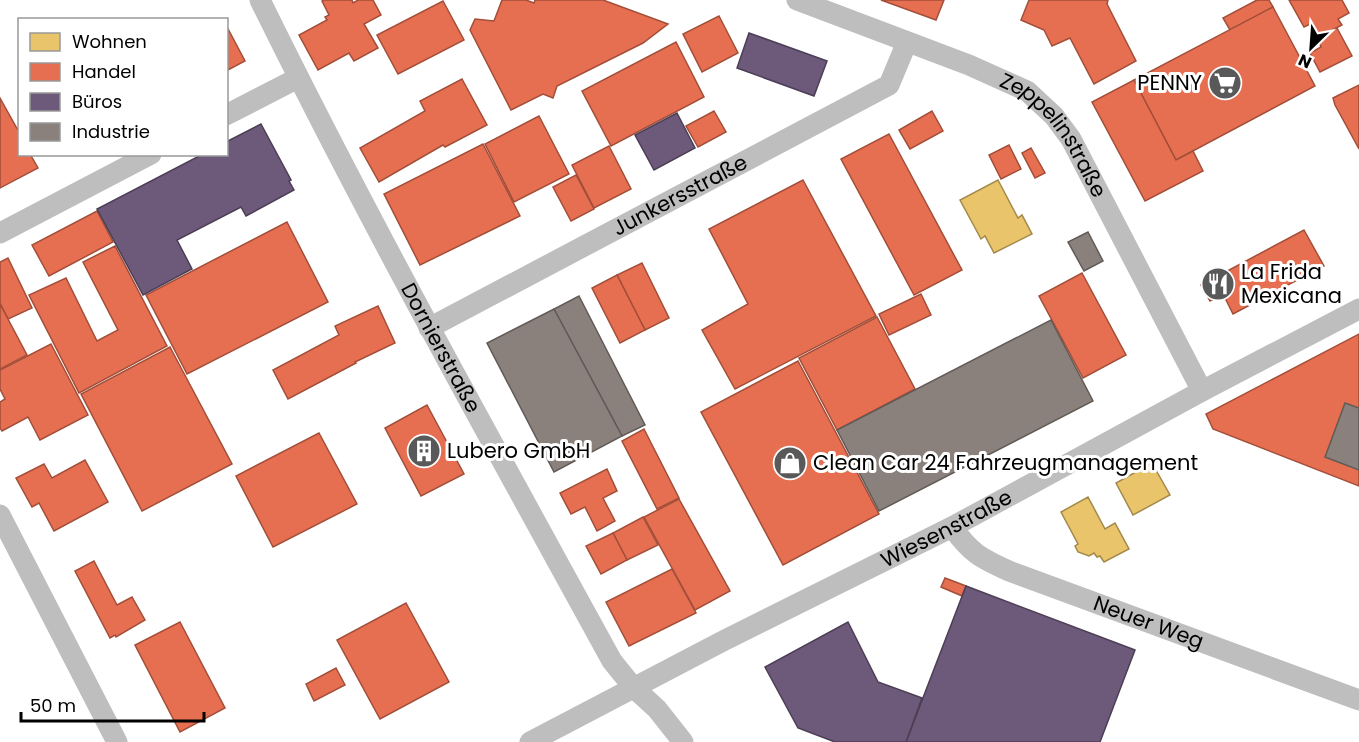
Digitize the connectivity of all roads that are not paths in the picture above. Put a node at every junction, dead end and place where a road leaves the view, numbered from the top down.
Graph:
1 (260, 0) edge
2 (797, 0) edge
3 (907, 42) junction
4 (298, 78) junction
5 (228, 114) edge
6 (147, 156) edge
7 (0, 233) edge
8 (1359, 309) edge
9 (429, 328) junction
10 (1202, 391) junction
11 (0, 515) edge
12 (952, 527) junction
13 (633, 687) junction
14 (1359, 700) edge
15 (117, 742) edge
16 (530, 742) edge
17 (683, 742) edge

1 - 4 street, Dornierstraße
2 - 3 street, Zeppelinstraße
3 - 9 street, Junkersstraße
3 - 10 street, Zeppelinstraße
4 - 5 street
4 - 9 street, Dornierstraße
6 - 7 street
8 - 10 street, Wiesenstraße
9 - 13 street, Dornierstraße
10 - 12 street, Wiesenstraße
11 - 15 street
12 - 13 street, Wiesenstraße
12 - 14 street, Neuer Weg
13 - 16 street, Wiesenstraße
13 - 17 street, Dornierstraße

